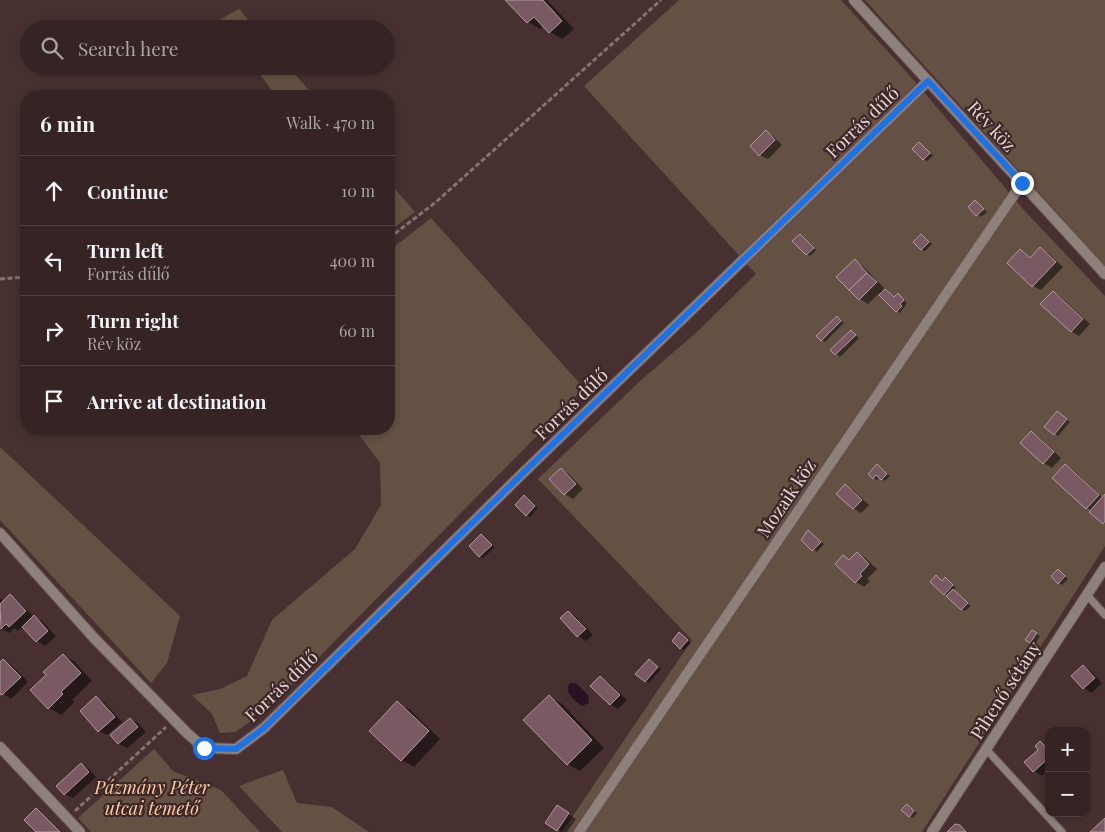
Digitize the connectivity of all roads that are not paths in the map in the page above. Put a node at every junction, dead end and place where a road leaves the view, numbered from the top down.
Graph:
1 (854, 0) edge
2 (928, 81) junction
3 (1022, 183) junction
4 (1105, 274) edge
5 (0, 533) edge
6 (1105, 567) edge
7 (1086, 595) junction
8 (1105, 615) edge
9 (0, 747) edge
10 (986, 749) junction
11 (80, 832) edge
12 (579, 832) edge
13 (932, 832) edge
14 (1062, 832) edge

1 - 2 street, Rév köz
2 - 3 street, Rév köz
2 - 5 street, Forrás dűlő
3 - 4 street, Rév köz
3 - 12 street, Mozaik köz
6 - 7 street, Pihenő sétány
7 - 8 lane
7 - 10 street, Pihenő sétány
9 - 11 street
10 - 13 street, Pihenő sétány
10 - 14 lane

